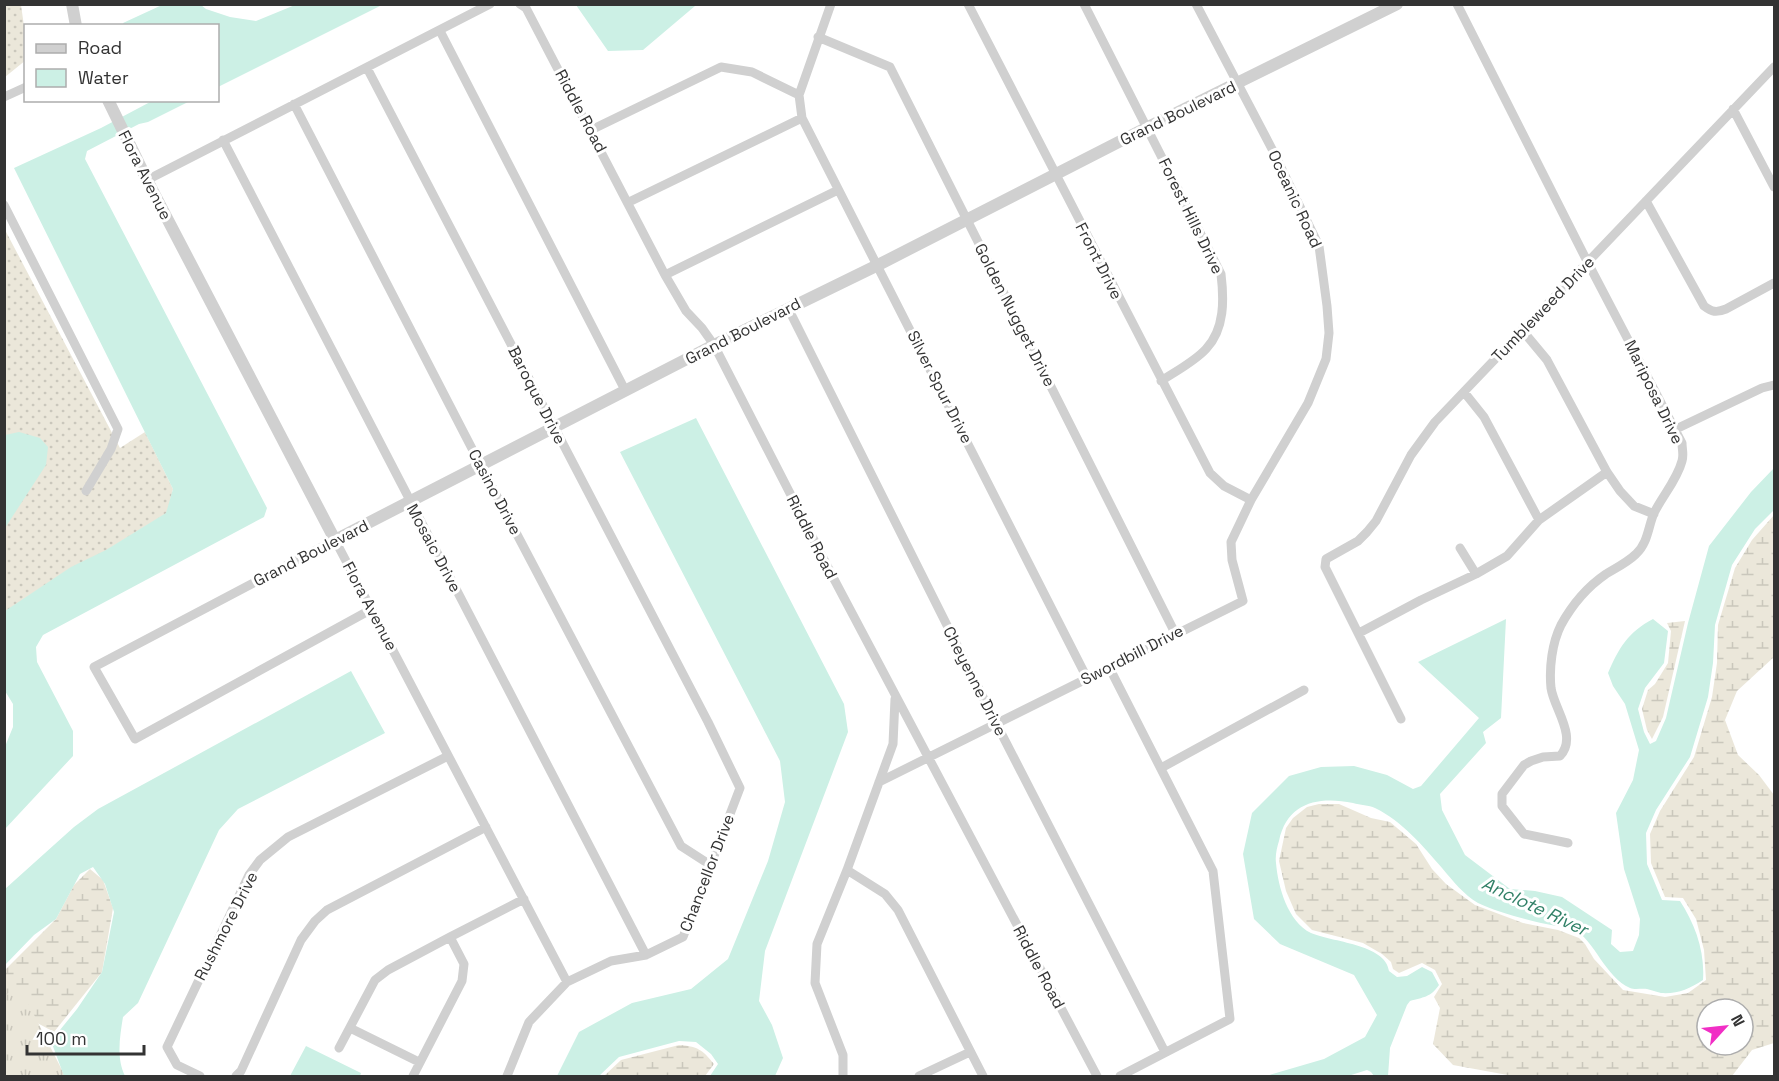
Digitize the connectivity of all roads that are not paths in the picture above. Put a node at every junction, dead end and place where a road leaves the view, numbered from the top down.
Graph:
1 (72, 4) edge
2 (490, 4) edge
3 (520, 4) edge
4 (831, 4) edge
5 (968, 4) edge
6 (1084, 4) edge
7 (1196, 4) edge
8 (1397, 4) edge
9 (1457, 4) edge
10 (76, 24) edge
11 (440, 31) junction
12 (818, 37) junction
13 (1774, 67) edge
14 (367, 68) junction
15 (1237, 85) junction
16 (24, 88) edge
17 (799, 95) junction
18 (4, 98) edge
19 (109, 102) edge
20 (294, 104) junction
21 (1733, 109) junction
22 (802, 118) junction
23 (1148, 127) junction
24 (591, 130) junction
25 (223, 140) junction
26 (1054, 175) junction
27 (147, 180) junction
28 (1774, 185) edge
29 (838, 190) junction
30 (1646, 201) junction
31 (628, 202) junction
32 (4, 205) edge
33 (967, 220) junction
34 (1588, 263) junction
35 (878, 265) junction
36 (665, 276) junction
37 (1774, 284) edge
38 (788, 308) junction
39 (1522, 330) junction
40 (714, 345) junction
41 (1161, 381) junction
42 (1774, 385) edge
43 (625, 390) junction
44 (1464, 392) junction
45 (554, 427) junction
46 (1676, 429) junction
47 (481, 466) junction
48 (1607, 472) junction
49 (86, 491) dead end
50 (1251, 500) junction
51 (410, 503) junction
52 (1654, 514) junction
53 (1539, 520) junction
54 (335, 540) junction
55 (1460, 548) dead end
56 (1476, 574) junction
57 (372, 609) junction
58 (1176, 633) junction
59 (1359, 633) junction
60 (1109, 667) junction
61 (1087, 678) junction
62 (1304, 690) dead end
63 (896, 696) junction
64 (1401, 719) dead end
65 (708, 722) joint
66 (996, 723) junction
67 (448, 756) junction
68 (928, 759) junction
69 (1161, 768) junction
70 (879, 782) junction
71 (486, 828) junction
72 (1568, 843) dead end
73 (712, 866) junction
74 (847, 870) junction
75 (524, 899) junction
76 (450, 937) junction
77 (646, 955) junction
78 (567, 982) junction
79 (350, 1028) junction
80 (339, 1048) dead end
81 (970, 1052) junction
82 (1165, 1052) junction
83 (419, 1062) junction
84 (200, 1077) edge
85 (236, 1077) edge
86 (413, 1077) edge
87 (507, 1077) edge
88 (843, 1077) edge
89 (919, 1077) edge
90 (983, 1077) edge
91 (1097, 1077) edge
92 (1119, 1077) edge

1 - 10 street
2 - 11 street
3 - 24 street, Riddle Road
4 - 12 street
5 - 26 street, Front Drive
6 - 23 street, Forest Hills Drive
7 - 15 street, Oceanic Road
8 - 15 street, Grand Boulevard
9 - 34 street, Mariposa Drive
11 - 14 street
11 - 43 street
12 - 17 street
12 - 33 street, Golden Nugget Drive
13 - 21 street, Tumbleweed Drive
14 - 20 street
14 - 45 street, Baroque Drive
15 - 23 street, Grand Boulevard
15 - 50 street, Oceanic Road
16 - 18 street
17 - 22 street, Silver Spur Drive
17 - 24 street
19 - 27 street, Flora Avenue
20 - 25 street
20 - 47 street, Casino Drive
21 - 28 street
21 - 30 street, Tumbleweed Drive
22 - 29 street, Silver Spur Drive
22 - 31 street
23 - 26 street, Grand Boulevard
23 - 41 street, Forest Hills Drive
24 - 31 street, Riddle Road
25 - 27 street
25 - 51 street, Mosaic Drive
26 - 33 street, Grand Boulevard
26 - 41 street, Front Drive
27 - 54 street, Flora Avenue
29 - 35 street, Silver Spur Drive
29 - 36 street
30 - 34 street, Tumbleweed Drive
30 - 37 street
31 - 36 street, Riddle Road
32 - 49 street
33 - 35 street, Grand Boulevard
33 - 58 street, Golden Nugget Drive
34 - 39 street, Tumbleweed Drive
34 - 46 street, Mariposa Drive
35 - 38 street, Grand Boulevard
35 - 61 street, Silver Spur Drive
36 - 40 street, Riddle Road
38 - 40 street, Grand Boulevard
38 - 66 street, Cheyenne Drive
39 - 44 street, Tumbleweed Drive
39 - 48 street
40 - 43 street, Grand Boulevard
40 - 63 street, Riddle Road
41 - 50 street, Front Drive
42 - 46 street
43 - 45 street, Grand Boulevard
44 - 53 street
44 - 59 street, Tumbleweed Drive
45 - 47 street, Grand Boulevard
45 - 65 street, Baroque Drive
46 - 52 street, Mariposa Drive
47 - 51 street, Grand Boulevard
47 - 73 street, Casino Drive
48 - 52 street
48 - 53 street
50 - 58 street, Swordbill Drive
51 - 54 street, Grand Boulevard
51 - 77 street, Mosaic Drive
52 - 72 street, Mariposa Drive
53 - 56 street
54 - 57 street, Flora Avenue
54 - 57 street, Grand Boulevard
55 - 56 street
56 - 59 street
57 - 67 street, Flora Avenue
58 - 60 street, Swordbill Drive
59 - 64 street
60 - 61 street, Swordbill Drive
60 - 69 street
61 - 66 street, Swordbill Drive
62 - 69 street
63 - 68 street, Riddle Road
63 - 70 street
65 - 73 street, Chancellor Drive
66 - 68 street, Swordbill Drive
66 - 82 street, Cheyenne Drive
67 - 71 street, Flora Avenue
67 - 84 street, Rushmore Drive
68 - 70 street, Swordbill Drive
68 - 91 street, Riddle Road
69 - 82 street
70 - 74 street
71 - 75 street, Flora Avenue
71 - 85 street
73 - 77 street, Chancellor Drive
74 - 81 street
74 - 88 street
75 - 76 street
75 - 78 street, Flora Avenue
76 - 79 street
76 - 83 street
77 - 78 street, Chancellor Drive
78 - 87 street, Chancellor Drive
79 - 80 street
79 - 83 street
81 - 89 street
81 - 90 street
82 - 92 street
83 - 86 street

